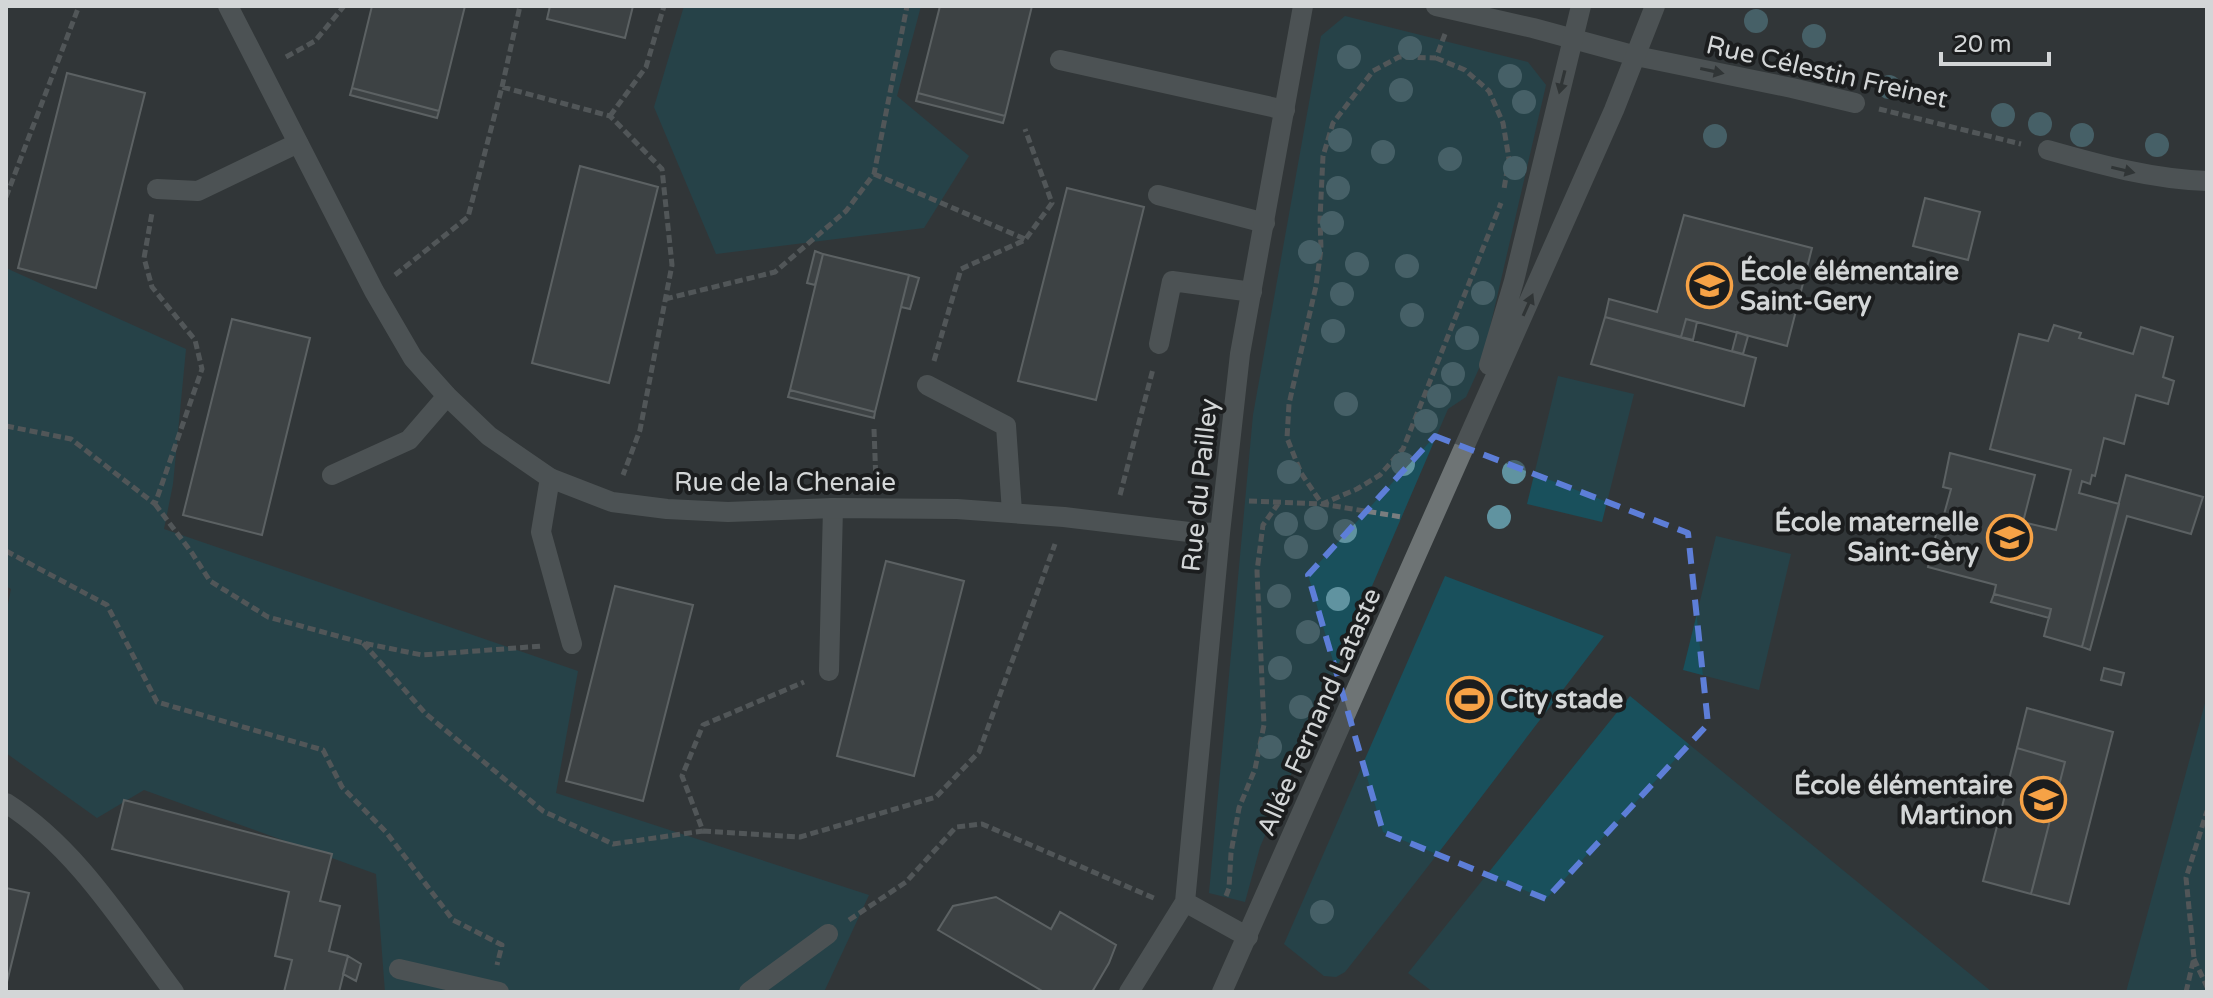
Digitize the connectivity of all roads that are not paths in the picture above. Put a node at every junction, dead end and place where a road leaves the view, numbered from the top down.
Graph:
1 (228, 6) edge
2 (1303, 6) edge
3 (1581, 6) edge
4 (1655, 6) edge
5 (1449, 7) edge
6 (1573, 39) junction
7 (1636, 56) junction
8 (1060, 60) dead end
9 (1855, 103) road end
10 (1285, 110) junction
11 (298, 143) junction
12 (2048, 150) road end
13 (2207, 181) edge
14 (157, 189) road end
15 (1158, 195) dead end
16 (1265, 223) junction
17 (1252, 292) junction
18 (1159, 344) road end
19 (927, 385) road end
20 (447, 396) junction
21 (1462, 453) junction
22 (332, 475) dead end
23 (550, 478) junction
24 (833, 508) junction
25 (1012, 512) junction
26 (1220, 533) junction
27 (572, 644) road end
28 (829, 671) road end
29 (6, 803) edge
30 (1185, 902) junction
31 (828, 934) road end
32 (1248, 937) junction
33 (399, 969) dead end
34 (495, 991) edge
35 (174, 992) edge
36 (749, 992) edge
37 (1129, 992) edge
38 (1222, 992) edge

1 - 11 street, Rue de la Chenaie
2 - 10 street, Rue du Pailley
3 - 6 street, Allée Fernand Lataste
4 - 7 street, Allée Fernand Lataste
5 - 6 street, Rue Célestin Freinet
6 - 7 street, Rue Célestin Freinet
6 -> 21 street, Allée Fernand Lataste
7 -> 9 street, Rue Célestin Freinet
21 -> 7 street, Allée Fernand Lataste
8 - 10 street
10 - 16 street, Rue du Pailley
11 - 14 street
11 - 20 street, Rue de la Chenaie
12 -> 13 street
15 - 16 street
16 - 17 street, Rue du Pailley
17 - 18 street
17 - 26 street, Rue du Pailley
19 - 25 street
20 - 22 street
20 - 23 street, Rue de la Chenaie
21 - 32 street, Allée Fernand Lataste
23 - 24 street, Rue de la Chenaie
23 - 27 street
24 - 25 street, Rue de la Chenaie
24 - 28 street
25 - 26 street, Rue de la Chenaie
26 - 30 street, Rue du Pailley
29 - 35 street
30 - 32 street
30 - 37 street
31 - 36 street
32 - 38 street, Allée Fernand Lataste
33 - 34 street

